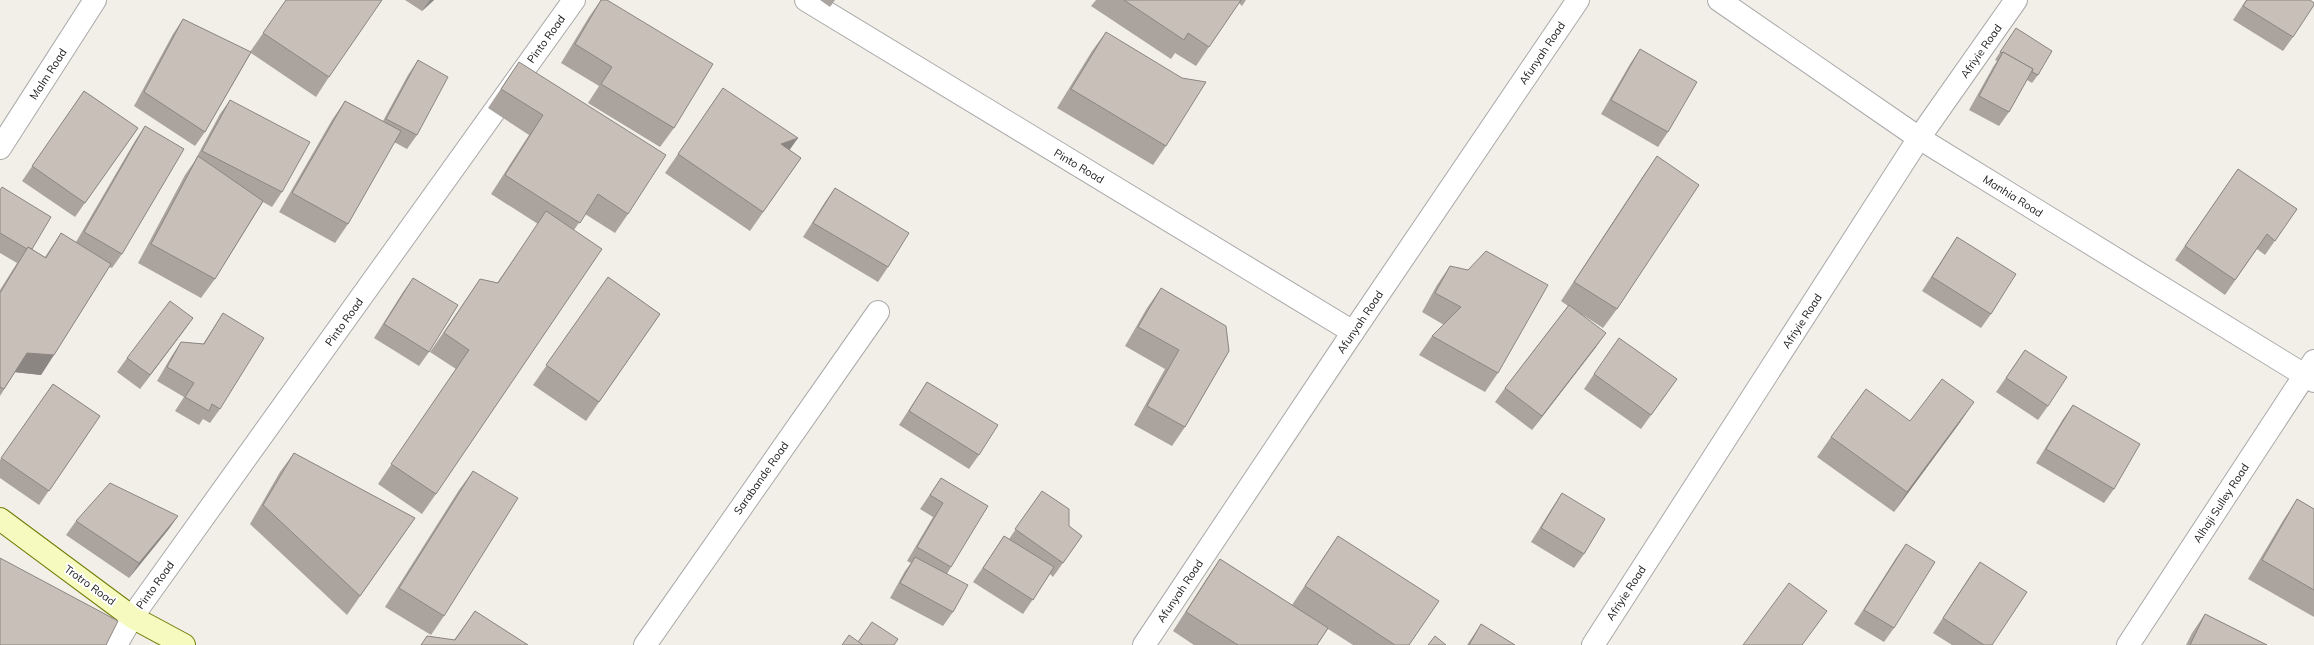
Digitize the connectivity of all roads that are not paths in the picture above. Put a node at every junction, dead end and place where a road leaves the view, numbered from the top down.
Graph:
1 (95, 0) edge
2 (574, 0) edge
3 (806, 0) edge
4 (1578, 0) edge
5 (1719, 0) edge
6 (2016, 0) edge
7 (1919, 138) junction
8 (0, 148) edge
9 (878, 312) dead end
10 (1353, 332) junction
11 (2311, 372) edge
12 (0, 519) edge
13 (132, 617) junction
14 (116, 645) edge
15 (184, 645) edge
16 (645, 645) edge
17 (1144, 645) edge
18 (1593, 645) edge
19 (2128, 645) edge

1 - 8 street, Malm Road
2 - 13 street, Pinto Road
3 - 10 street, Pinto Road
4 - 10 street, Afunyah Road
5 - 7 street, Manhia Road
6 - 7 street, Afriyie Road
7 - 11 street, Manhia Road
7 - 18 street, Afriyie Road
9 - 16 street, Sarabande Road
10 - 17 street, Afunyah Road
11 - 19 street, Alhaji Sulley Road
12 - 13 street, Trotro Road
13 - 14 street, Pinto Road
13 - 15 street, Trotro Road

